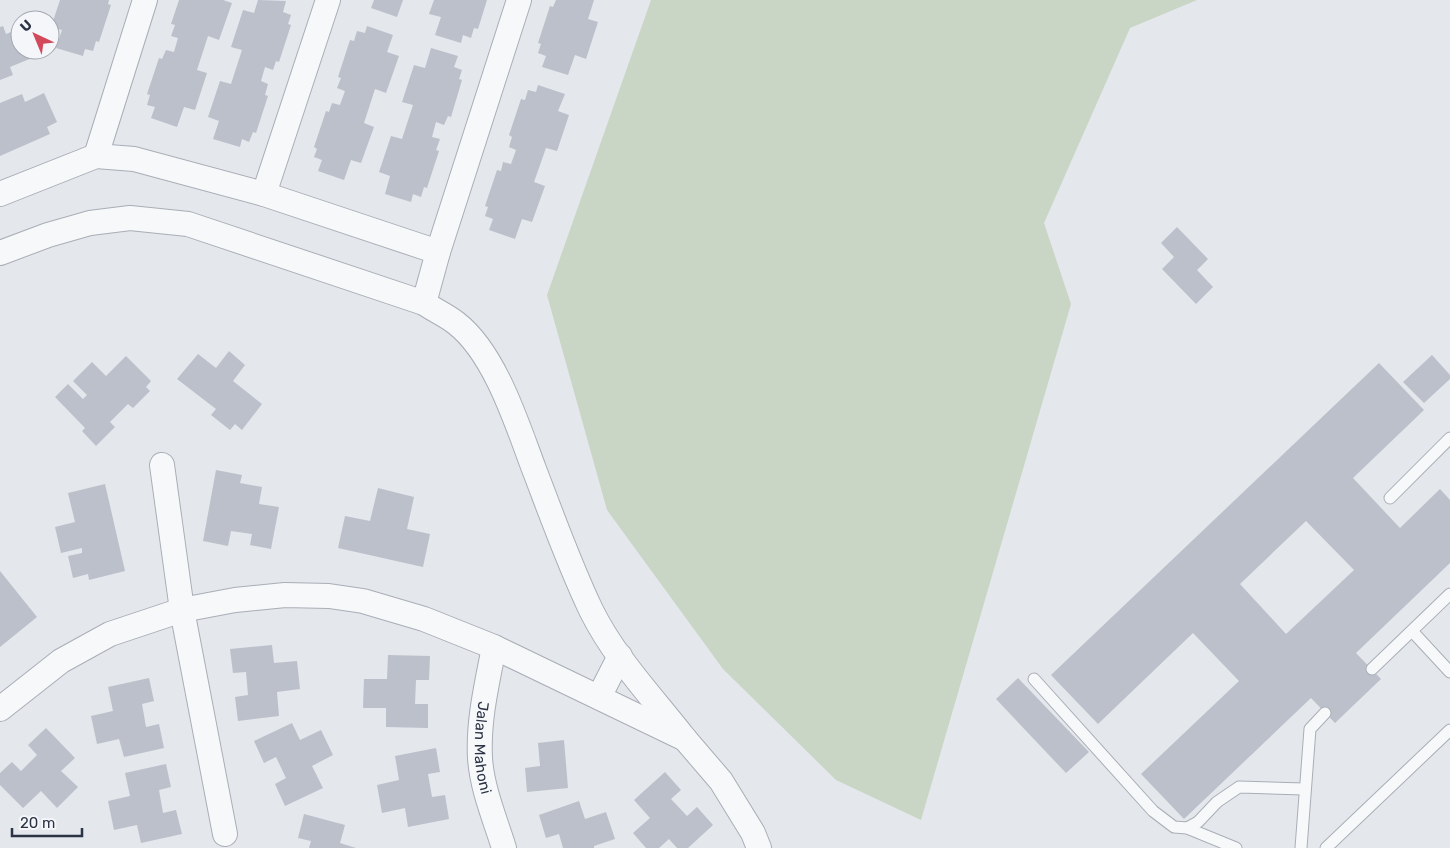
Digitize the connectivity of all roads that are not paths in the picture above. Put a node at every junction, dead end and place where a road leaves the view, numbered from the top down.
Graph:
1 (145, 0) edge
2 (328, 0) edge
3 (519, 0) edge
4 (96, 156) junction
5 (0, 194) edge
6 (264, 194) junction
7 (438, 252) junction
8 (0, 253) edge
9 (424, 303) junction
10 (1448, 446) edge
11 (162, 465) dead end
12 (1390, 498) dead end
13 (1450, 594) edge
14 (182, 610) junction
15 (1412, 631) junction
16 (494, 647) junction
17 (620, 656) junction
18 (1448, 665) edge
19 (1372, 669) dead end
20 (1034, 679) dead end
21 (599, 697) junction
22 (0, 709) edge
23 (1325, 714) dead end
24 (1450, 730) edge
25 (685, 739) junction
26 (1304, 789) junction
27 (1187, 828) junction
28 (225, 834) dead end
29 (504, 848) edge
30 (760, 848) edge
31 (1236, 848) edge
32 (1301, 848) edge
33 (1326, 848) edge

1 - 4 street
2 - 6 street
3 - 7 street
4 - 5 street
4 - 6 street
6 - 7 street
7 - 9 street
8 - 9 street
9 - 17 street
10 - 12 lane
11 - 14 street
13 - 15 lane
14 - 16 street
14 - 22 street
14 - 28 street
15 - 18 lane
15 - 19 lane
16 - 21 street
16 - 29 street, Jalan Mahoni
17 - 21 street
17 - 25 street
20 - 27 lane
21 - 25 street
23 - 26 lane
24 - 33 lane
25 - 30 street
26 - 27 lane
26 - 32 lane
27 - 31 lane

